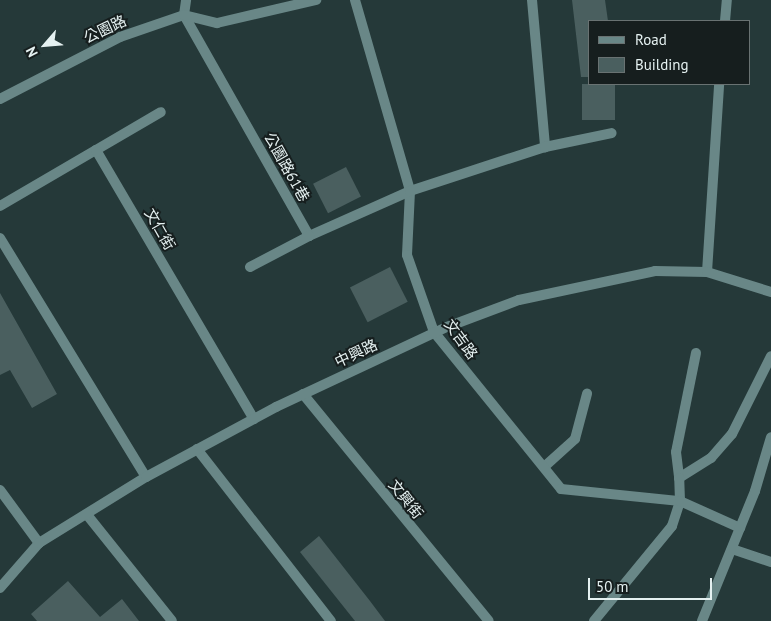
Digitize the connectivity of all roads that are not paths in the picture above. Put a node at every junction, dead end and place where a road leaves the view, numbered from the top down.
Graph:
1 (186, 0) edge
2 (316, 0) edge
3 (355, 0) edge
4 (532, 0) edge
5 (726, 0) edge
6 (184, 15) junction
7 (725, 20) edge
8 (719, 85) edge
9 (0, 99) edge
10 (161, 112) dead end
11 (612, 133) dead end
12 (545, 147) junction
13 (96, 150) junction
14 (410, 191) junction
15 (0, 206) edge
16 (309, 236) junction
17 (0, 238) edge
18 (250, 266) dead end
19 (707, 272) junction
20 (771, 292) edge
21 (434, 332) junction
22 (696, 352) dead end
23 (771, 356) edge
24 (303, 394) junction
25 (587, 394) dead end
26 (254, 419) junction
27 (771, 437) edge
28 (197, 450) junction
29 (544, 467) junction
30 (146, 477) junction
31 (679, 478) junction
32 (0, 490) edge
33 (680, 501) junction
34 (88, 516) junction
35 (740, 528) junction
36 (39, 544) junction
37 (732, 549) junction
38 (771, 562) edge
39 (0, 588) edge
40 (172, 621) edge
41 (331, 621) edge
42 (490, 621) edge
43 (594, 621) edge
44 (702, 621) edge

1 - 6 street
2 - 6 street
3 - 14 street, 文吉路
4 - 12 street
5 - 7 street
6 - 9 street, 公園路
6 - 16 street, 公園路61巷
8 - 19 street
10 - 13 street
11 - 12 street
12 - 14 street
13 - 15 street
13 - 26 street, 文仁街
14 - 16 street
14 - 21 street, 文吉路
16 - 18 street
17 - 30 street
19 - 20 street, 中興路
19 - 21 street, 中興路
21 - 24 street, 中興路
21 - 29 street, 文吉路
22 - 31 street
23 - 31 street
24 - 26 street, 中興路
24 - 42 street, 文興街
25 - 29 street
26 - 28 street, 中興路
27 - 35 street
28 - 30 street, 中興路
28 - 41 street
29 - 33 street, 文吉路
30 - 34 street, 中興路
31 - 33 street
32 - 36 street
33 - 35 street, 文吉路
33 - 43 street
34 - 36 street, 中興路
34 - 40 street
35 - 37 street
36 - 39 street, 中興路
37 - 38 street
37 - 44 street

